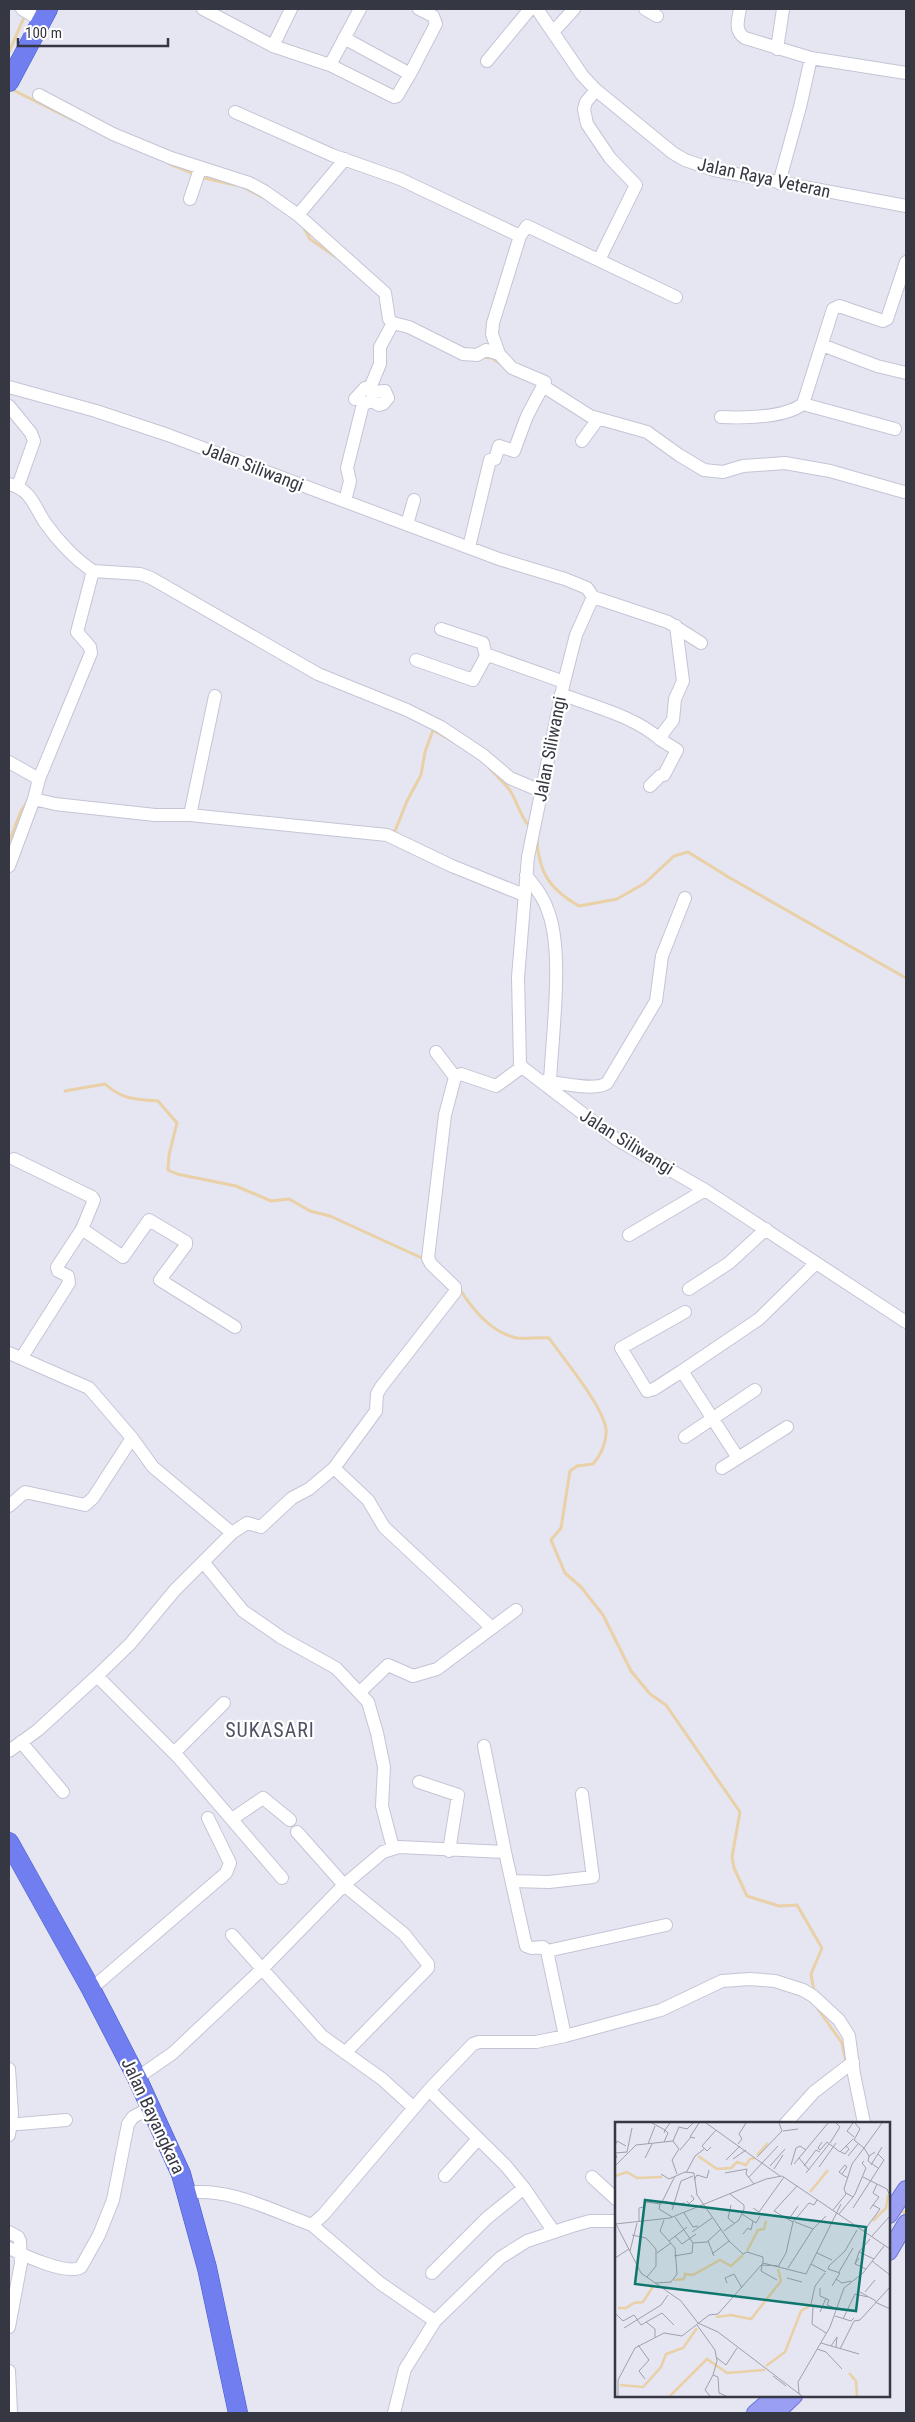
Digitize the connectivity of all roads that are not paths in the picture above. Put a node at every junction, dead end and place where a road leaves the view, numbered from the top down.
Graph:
1 (22, 9) edge
2 (203, 9) edge
3 (291, 9) edge
4 (360, 9) edge
5 (418, 9) edge
6 (530, 9) edge
7 (537, 9) edge
8 (574, 9) edge
9 (645, 9) edge
10 (740, 9) edge
11 (783, 9) edge
12 (45, 15) edge
13 (657, 16) dead end
14 (553, 32) junction
15 (344, 38) junction
16 (273, 46) junction
17 (777, 48) junction
18 (811, 58) junction
19 (487, 61) dead end
20 (330, 65) junction
21 (906, 73) edge
22 (410, 74) junction
23 (9, 82) edge
24 (596, 90) junction
25 (39, 95) dead end
26 (235, 112) dead end
27 (344, 159) junction
28 (200, 168) junction
29 (779, 183) junction
30 (190, 199) dead end
31 (906, 206) edge
32 (298, 215) junction
33 (520, 236) junction
34 (599, 260) junction
35 (906, 262) edge
36 (676, 297) dead end
37 (393, 324) junction
38 (822, 345) junction
39 (499, 354) junction
40 (906, 373) edge
41 (544, 384) junction
42 (9, 387) edge
43 (372, 394) junction
44 (355, 399) dead end
45 (803, 404) junction
46 (9, 406) edge
47 (721, 417) dead end
48 (597, 420) junction
49 (894, 429) dead end
50 (584, 438) dead end
51 (14, 485) edge
52 (904, 492) dead end
53 (414, 500) dead end
54 (345, 501) junction
55 (407, 524) junction
56 (469, 547) junction
57 (93, 571) junction
58 (593, 597) junction
59 (676, 626) junction
60 (441, 629) dead end
61 (702, 643) dead end
62 (486, 657) junction
63 (416, 660) dead end
64 (563, 688) junction
65 (215, 696) dead end
66 (661, 740) junction
67 (9, 762) edge
68 (39, 779) junction
69 (650, 786) dead end
70 (543, 792) junction
71 (34, 799) junction
72 (190, 815) junction
73 (13, 845) edge
74 (9, 866) edge
75 (526, 875) junction
76 (524, 896) junction
77 (685, 898) dead end
78 (436, 1052) dead end
79 (522, 1067) junction
80 (455, 1077) junction
81 (546, 1081) junction
82 (14, 1160) dead end
83 (705, 1190) junction
84 (82, 1229) junction
85 (766, 1229) junction
86 (629, 1235) dead end
87 (815, 1264) junction
88 (690, 1289) dead end
89 (685, 1312) dead end
90 (906, 1322) edge
91 (235, 1327) dead end
92 (9, 1353) edge
93 (22, 1357) junction
94 (682, 1371) junction
95 (755, 1390) dead end
96 (713, 1418) junction
97 (787, 1426) dead end
98 (685, 1437) dead end
99 (132, 1438) junction
100 (738, 1458) junction
101 (334, 1468) junction
102 (722, 1468) dead end
103 (9, 1506) edge
104 (232, 1533) junction
105 (204, 1563) junction
106 (516, 1610) dead end
107 (492, 1628) junction
108 (98, 1676) junction
109 (360, 1692) junction
110 (224, 1703) dead end
111 (21, 1742) junction
112 (484, 1746) dead end
113 (9, 1752) edge
114 (174, 1753) junction
115 (419, 1782) dead end
116 (63, 1792) dead end
117 (582, 1794) dead end
118 (208, 1818) dead end
119 (232, 1819) junction
120 (290, 1820) dead end
121 (297, 1832) dead end
122 (9, 1842) edge
123 (393, 1848) junction
124 (449, 1851) junction
125 (505, 1852) junction
126 (282, 1878) dead end
127 (512, 1881) junction
128 (344, 1885) junction
129 (666, 1925) dead end
130 (232, 1935) dead end
131 (547, 1951) junction
132 (262, 1969) junction
133 (91, 1989) junction
134 (565, 2036) junction
135 (345, 2053) junction
136 (853, 2062) junction
137 (9, 2069) edge
138 (137, 2078) junction
139 (429, 2090) junction
140 (152, 2107) junction
141 (414, 2108) junction
142 (66, 2120) dead end
143 (787, 2122) edge
144 (864, 2122) edge
145 (9, 2127) edge
146 (478, 2139) junction
147 (444, 2176) dead end
148 (592, 2177) dead end
149 (524, 2188) junction
150 (906, 2189) edge
151 (187, 2193) junction
152 (615, 2198) edge
153 (890, 2213) edge
154 (615, 2221) edge
155 (906, 2223) edge
156 (312, 2225) junction
157 (9, 2232) edge
158 (554, 2232) junction
159 (9, 2248) edge
160 (890, 2250) edge
161 (22, 2254) junction
162 (432, 2273) dead end
163 (435, 2321) junction
164 (9, 2327) edge
165 (9, 2371) edge
166 (774, 2397) edge
167 (793, 2397) edge
168 (11, 2413) edge
169 (238, 2413) edge
170 (394, 2413) edge
171 (755, 2413) edge
172 (776, 2413) edge

1 - 12 street
2 - 16 street
3 - 16 street
4 - 15 street
5 - 22 street
6 - 19 street
7 - 14 street, Jalan Raya Veteran
8 - 14 street
9 - 13 street
10 - 17 street
11 - 17 street
12 - 23 highway
14 - 24 street, Jalan Raya Veteran
15 - 20 street
15 - 22 street
16 - 20 street
17 - 18 street
18 - 21 street
18 - 29 street
20 - 22 street
24 - 29 street, Jalan Raya Veteran
24 - 34 street
25 - 28 street
26 - 27 street
27 - 32 street
27 - 33 street
28 - 30 street
28 - 32 street
29 - 31 street, Jalan Raya Veteran
32 - 37 street
33 - 34 street
33 - 39 street
34 - 36 street
35 - 38 street
37 - 39 street
37 - 43 street
38 - 40 street
38 - 45 street
39 - 41 street
41 - 48 street
41 - 56 street
42 - 54 street, Jalan Siliwangi
43 - 44 street
43 - 54 street
45 - 47 street
45 - 49 street
46 - 51 street
48 - 50 street
48 - 52 street
51 - 57 street
53 - 55 street
54 - 55 street, Jalan Siliwangi
55 - 56 street, Jalan Siliwangi
56 - 58 street, Jalan Siliwangi
57 - 68 street
57 - 70 street
58 - 59 street
58 - 64 street, Jalan Siliwangi
59 - 61 street
59 - 66 street
60 - 62 street
62 - 63 street
62 - 64 street
64 - 66 street
64 - 70 street, Jalan Siliwangi
65 - 72 street
66 - 69 street
67 - 68 street
68 - 71 street
70 - 75 street, Jalan Siliwangi
71 - 72 street
71 - 73 street
72 - 76 street
73 - 74 street
75 - 76 street, Jalan Siliwangi
75 - 81 street
76 - 79 street, Jalan Siliwangi
77 - 81 street
78 - 80 street
79 - 80 street
79 - 81 street, Jalan Siliwangi
80 - 101 street
81 - 83 street, Jalan Siliwangi
82 - 84 street
83 - 85 street, Jalan Siliwangi
83 - 86 street
84 - 91 street
84 - 93 street
85 - 87 street, Jalan Siliwangi
85 - 88 street
87 - 90 street, Jalan Siliwangi
87 - 94 street
89 - 94 street
92 - 93 street
93 - 99 street
94 - 96 street
95 - 96 street
96 - 98 street
96 - 100 street
97 - 100 street
99 - 103 street
99 - 104 street
100 - 102 street
101 - 104 street
101 - 107 street
104 - 105 street
105 - 108 street
105 - 109 street
106 - 107 street
107 - 109 street
108 - 111 street
108 - 114 street
109 - 123 street
110 - 114 street
111 - 113 street
111 - 116 street
112 - 125 street
114 - 119 street
115 - 124 street
117 - 127 street
118 - 133 street
119 - 120 street
119 - 126 street
121 - 128 street
122 - 133 highway, Jalan Bayangkara
123 - 124 street
123 - 128 street
124 - 125 street
125 - 127 street
127 - 131 street
128 - 132 street
128 - 135 street
129 - 131 street
130 - 132 street
131 - 134 street
132 - 135 street
132 - 138 street
133 - 138 highway, Jalan Bayangkara
134 - 136 street
134 - 139 street
135 - 141 street
136 - 143 street
136 - 144 street
137 - 145 street
138 - 140 highway, Jalan Bayangkara
139 - 141 street
139 - 146 street
140 - 151 highway, Jalan Bayangkara
140 - 161 street
141 - 156 street
142 - 145 street
146 - 147 street
146 - 149 street
148 - 152 street
149 - 158 street
149 - 162 street
150 - 153 main road
151 - 156 street
151 - 169 highway, Jalan Bayangkara
154 - 158 street
155 - 160 main road
156 - 163 street
157 - 161 street
158 - 163 street
159 - 161 street
161 - 164 street
163 - 170 street
165 - 168 street
166 - 171 main road
167 - 172 main road

